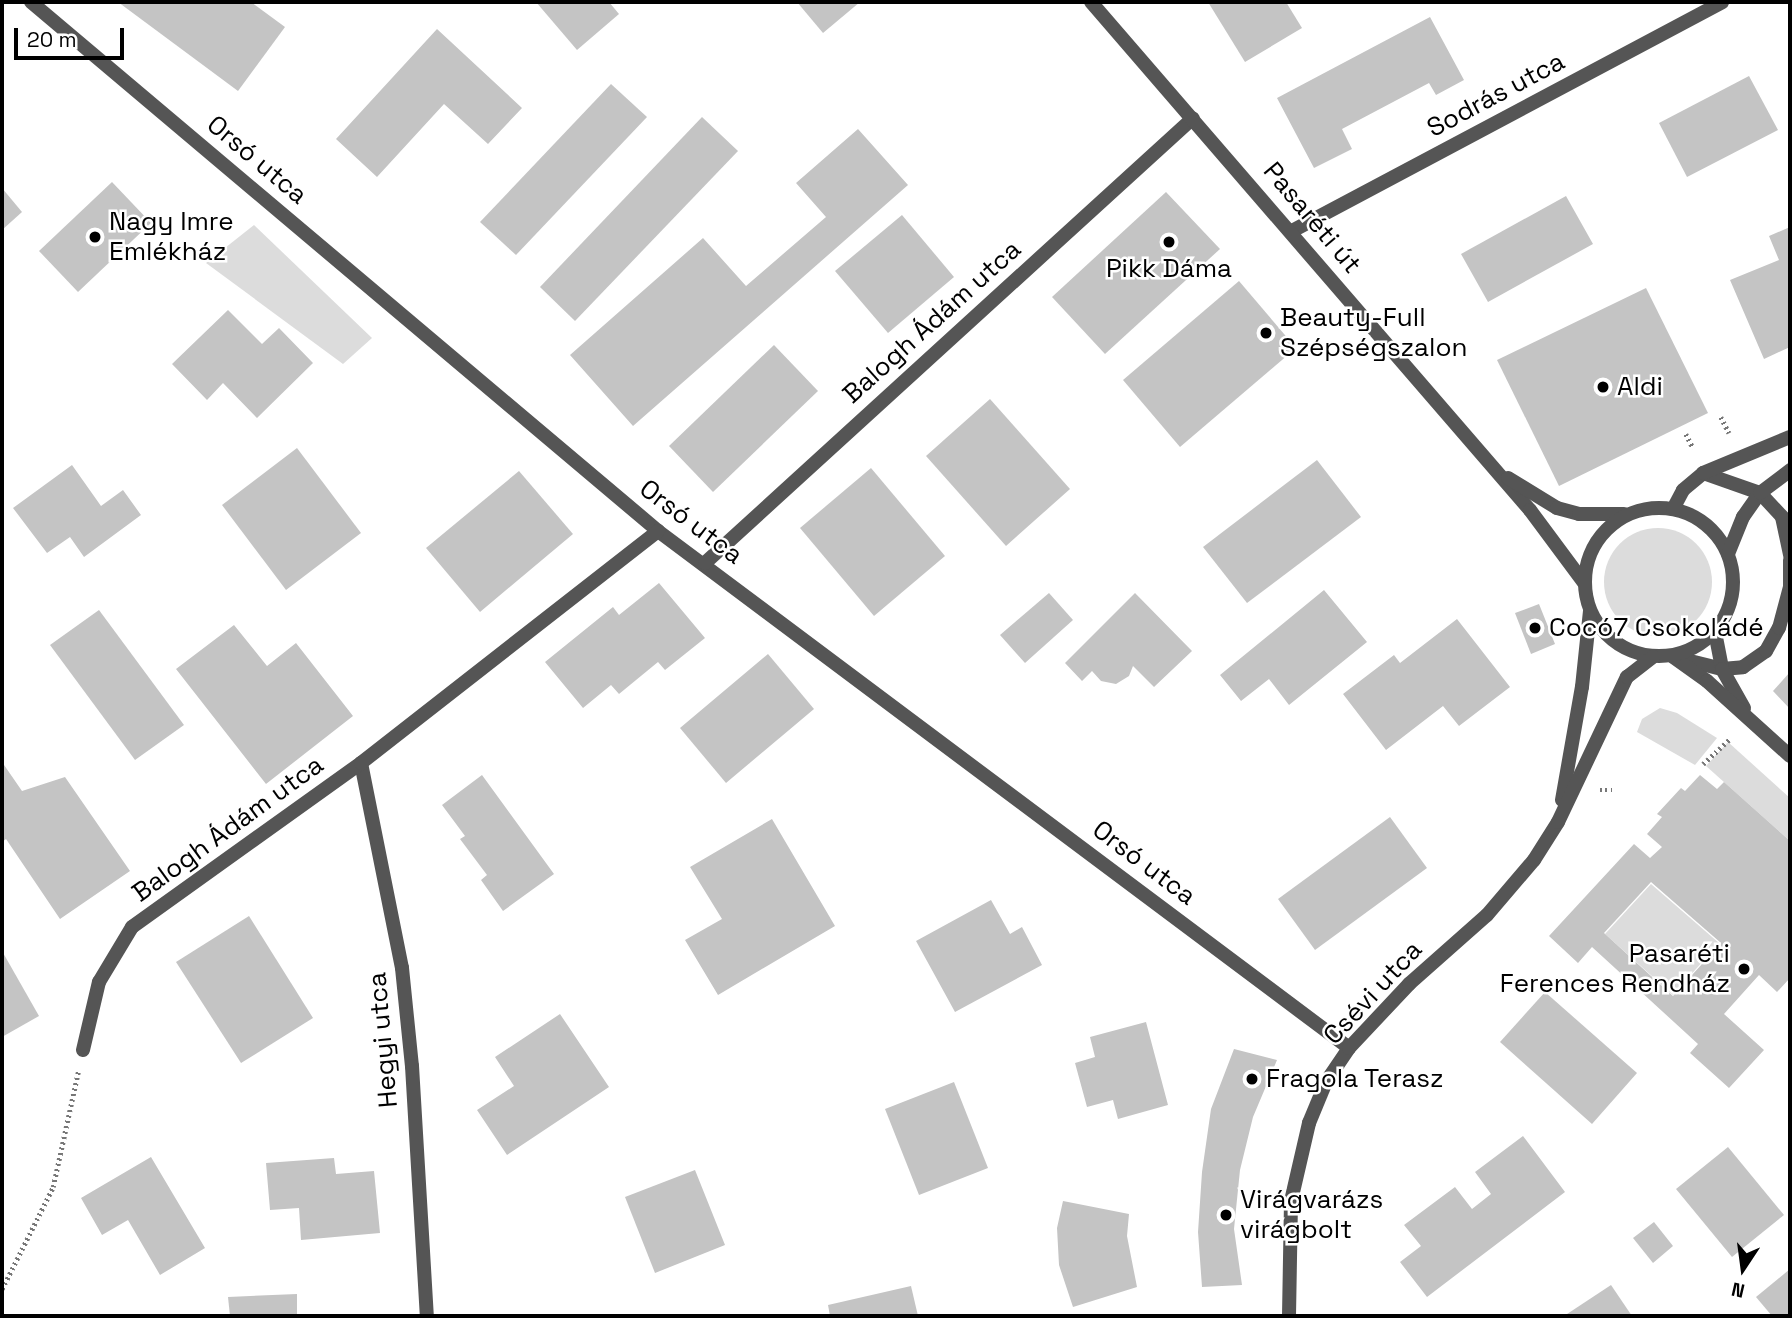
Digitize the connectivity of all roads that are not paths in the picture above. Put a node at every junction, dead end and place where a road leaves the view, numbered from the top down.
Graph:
1 (32, 2) edge
2 (1091, 2) edge
3 (1722, 2) edge
4 (1193, 118) junction
5 (1292, 231) junction
6 (1790, 436) edge
7 (1492, 468) junction
8 (1790, 470) edge
9 (1703, 473) junction
10 (1759, 493) junction
11 (1673, 509) junction
12 (1624, 514) junction
13 (658, 531) junction
14 (1728, 554) junction
15 (1790, 558) edge
16 (705, 564) junction
17 (1586, 584) junction
18 (1590, 611) junction
19 (1714, 632) junction
20 (1672, 656) junction
21 (1653, 657) junction
22 (1722, 670) junction
23 (1750, 719) junction
24 (1790, 756) edge
25 (361, 763) junction
26 (1558, 822) junction
27 (1349, 1048) junction
28 (83, 1050) road end
29 (426, 1316) edge
30 (1289, 1316) edge

1 - 13 street, Orsó utca
2 - 4 street, Pasaréti út
3 - 5 street, Sodrás utca
4 - 5 street, Pasaréti út
4 - 16 street, Balogh Ádám utca
5 - 7 street, Pasaréti út
6 - 9 street
7 - 12 street, Pasaréti út
7 - 17 street, Pasaréti út
8 - 10 street
9 - 10 street
9 - 11 street
10 - 14 street
10 - 15 street
11 - 12 street
11 - 14 street
12 - 17 street
13 - 16 street, Orsó utca
13 - 25 street, Balogh Ádám utca
14 - 19 street
15 - 22 street
16 - 27 street, Orsó utca
17 - 18 street
18 - 21 street
18 - 26 street, Csévi utca
19 - 20 street
19 - 22 street
20 - 21 street
20 - 22 street
20 - 23 street
21 - 26 street, Csévi utca
22 - 23 street
23 - 24 street
25 - 28 street, Balogh Ádám utca
25 - 29 street, Hegyi utca
26 - 27 street, Csévi utca
27 - 30 street, Csévi utca

